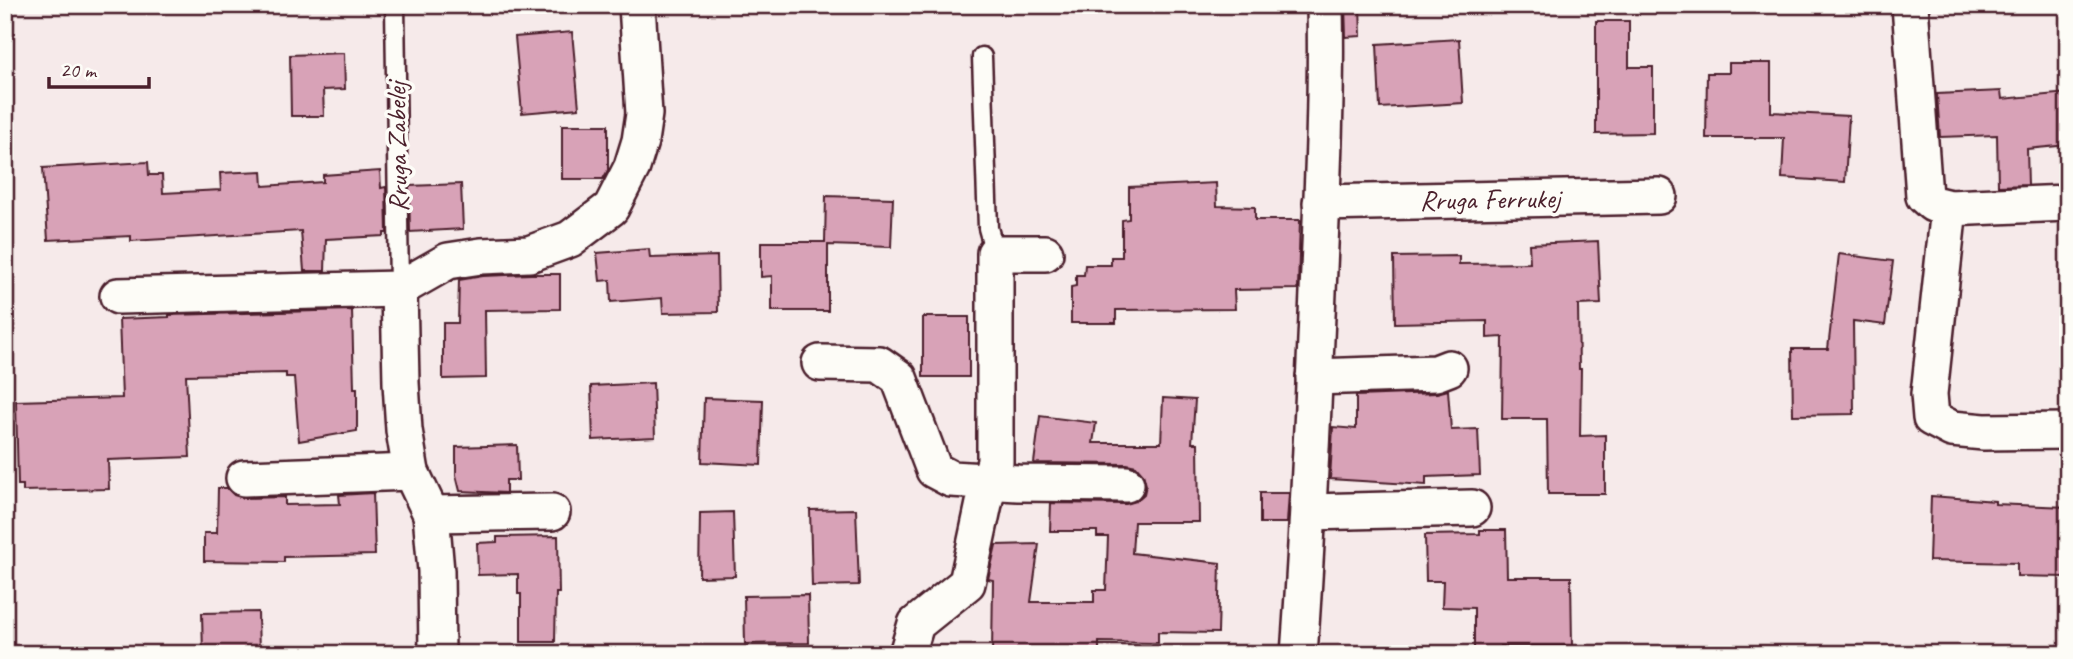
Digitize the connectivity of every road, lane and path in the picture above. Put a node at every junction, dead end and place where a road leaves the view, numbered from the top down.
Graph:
1 (395, 5) edge
2 (637, 5) edge
3 (1325, 5) edge
4 (1910, 5) edge
5 (982, 57) dead end
6 (1659, 196) dead end
7 (1321, 203) junction
8 (2068, 203) edge
9 (1949, 208) junction
10 (995, 253) junction
11 (1045, 253) dead end
12 (400, 289) junction
13 (118, 296) dead end
14 (820, 363) dead end
15 (1449, 368) dead end
16 (1314, 377) junction
17 (2068, 431) edge
18 (411, 472) junction
19 (244, 478) dead end
20 (989, 480) junction
21 (1126, 484) dead end
22 (1472, 508) dead end
23 (552, 512) dead end
24 (1309, 512) junction
25 (431, 514) junction
26 (437, 654) edge
27 (908, 654) edge
28 (1299, 654) edge

1 - 12 lane, Rruga Zabelej
2 - 12 street
3 - 7 street
4 - 9 street
5 - 10 lane
6 - 7 street, Rruga Ferrukej
7 - 16 street
8 - 9 street
9 - 17 street
10 - 11 street
10 - 20 street
12 - 13 street
12 - 18 street, Rruga Zabelej
14 - 20 street
15 - 16 street
16 - 24 street
18 - 19 street
18 - 25 street, Rruga Zabelej
20 - 21 street
20 - 27 street
22 - 24 street
23 - 25 street
24 - 28 street
25 - 26 street, Rruga Zabelej

